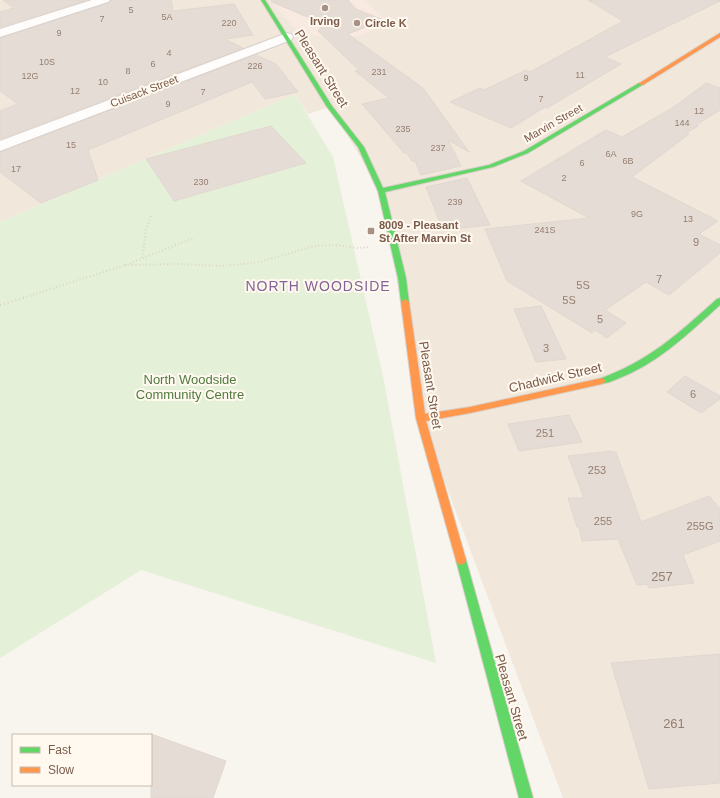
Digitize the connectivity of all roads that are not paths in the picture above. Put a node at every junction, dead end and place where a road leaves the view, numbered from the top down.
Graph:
1 (104, 0) edge
2 (263, 0) edge
3 (0, 33) edge
4 (720, 35) edge
5 (287, 36) junction
6 (0, 146) edge
7 (381, 191) junction
8 (720, 301) edge
9 (421, 418) junction
10 (526, 798) edge

1 - 3 street
2 - 5 main road, Pleasant Street
4 - 7 main road, Marvin Street
5 - 6 street, Cuisack Street
5 - 7 main road, Pleasant Street
7 - 9 main road, Pleasant Street
8 - 9 main road, Chadwick Street
9 - 10 main road, Pleasant Street

